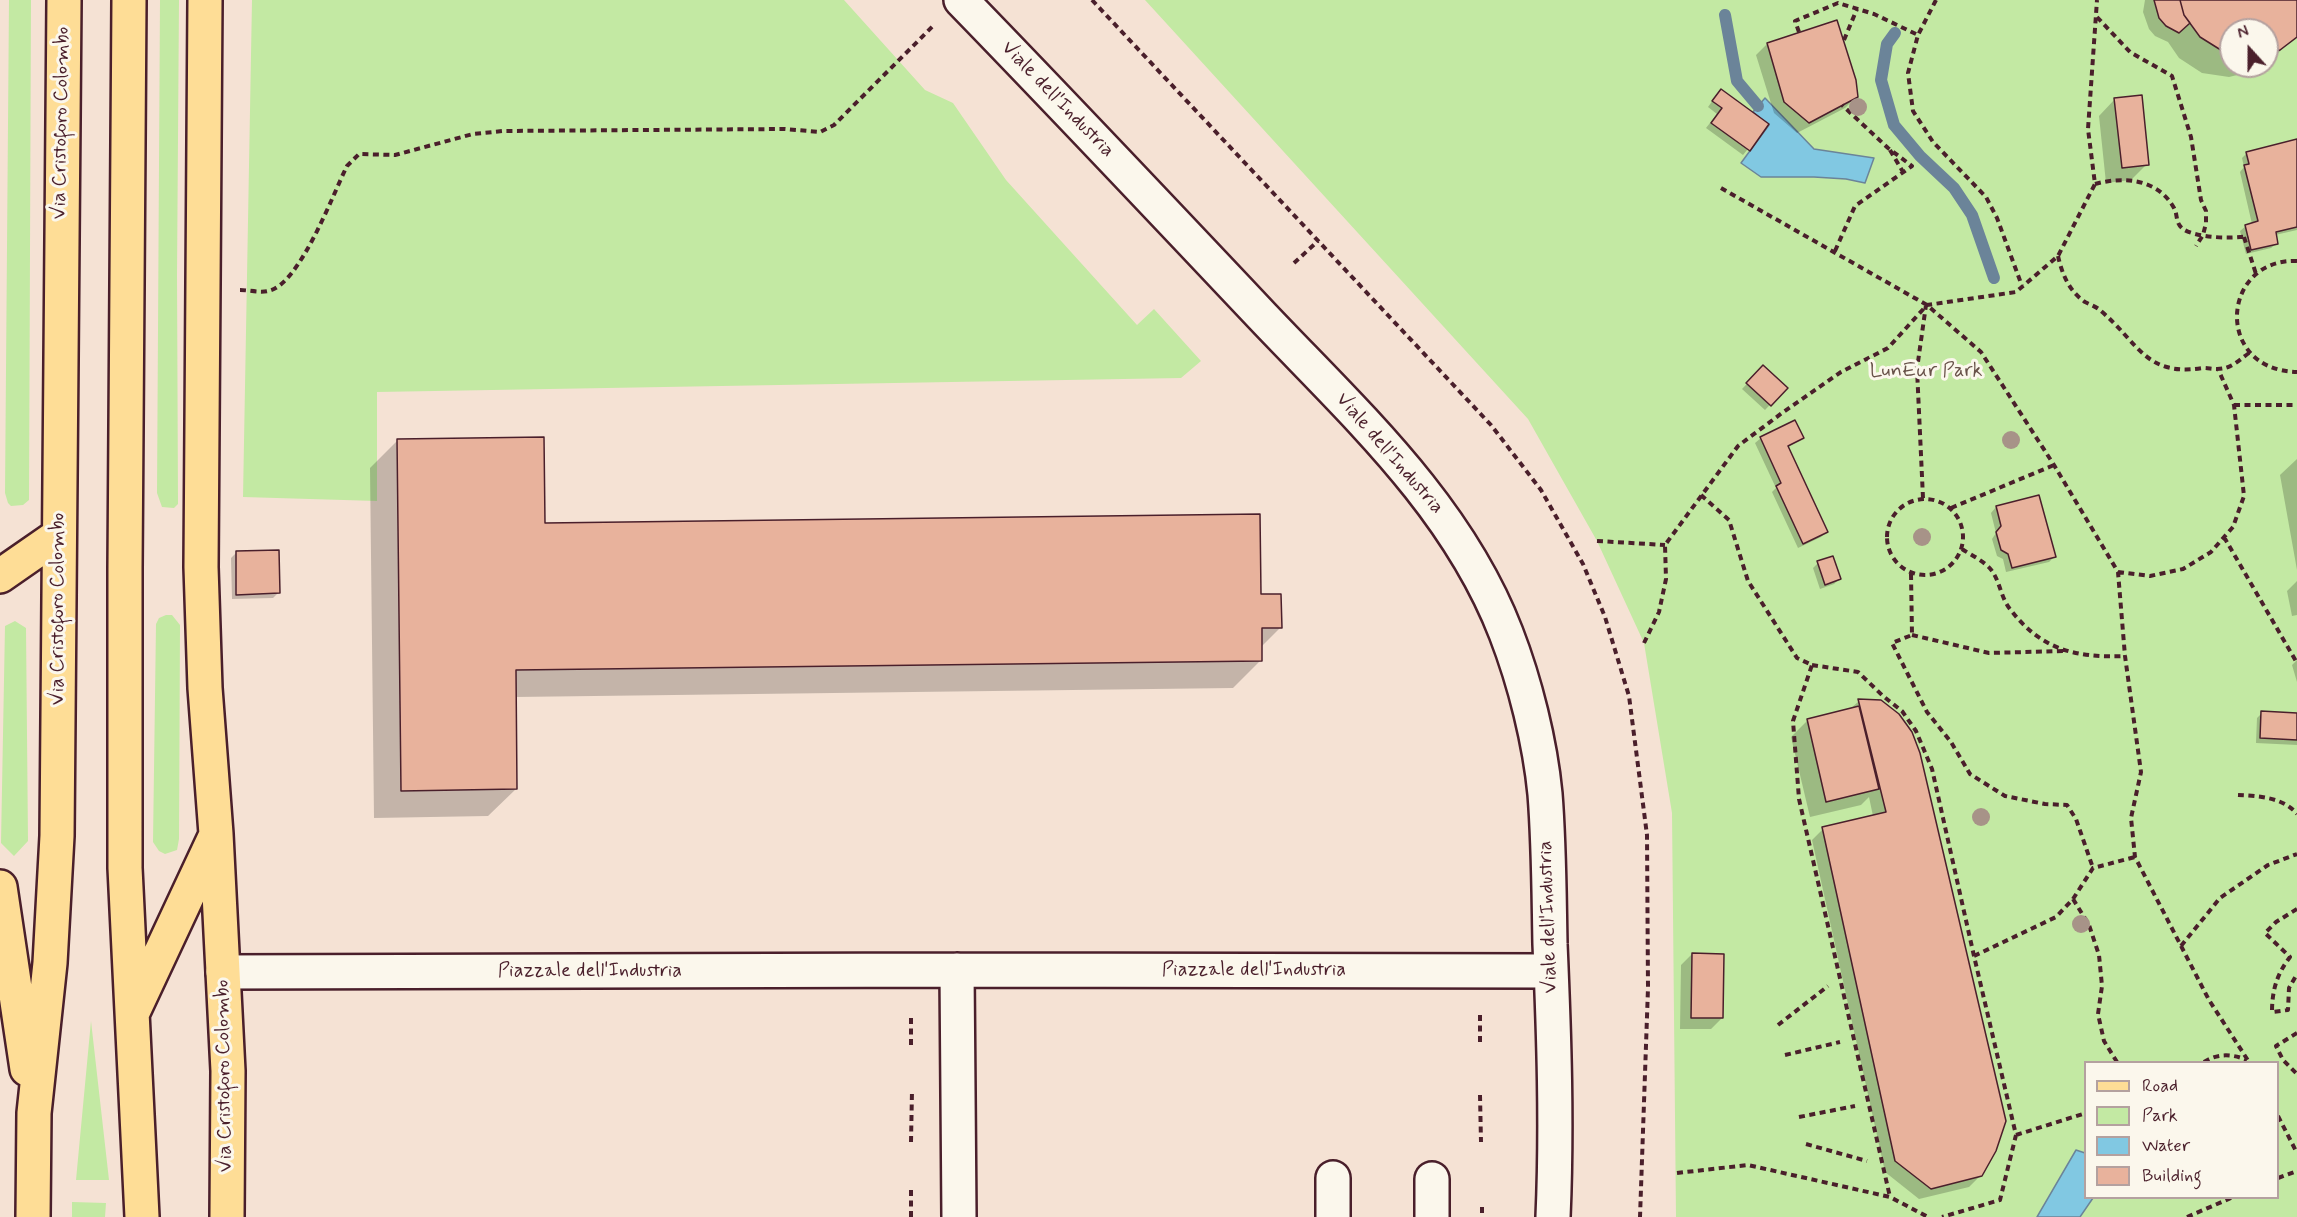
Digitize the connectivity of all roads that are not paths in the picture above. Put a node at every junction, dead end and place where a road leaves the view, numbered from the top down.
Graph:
1 (64, 0) edge
2 (129, 0) edge
3 (205, 0) edge
4 (961, 0) edge
5 (59, 535) junction
6 (0, 576) edge
7 (216, 834) junction
8 (0, 887) edge
9 (957, 970) junction
10 (1551, 971) junction
11 (223, 972) junction
12 (131, 1017) junction
13 (34, 1113) junction
14 (1332, 1178) dead end
15 (1432, 1179) dead end
16 (33, 1217) edge
17 (142, 1217) edge
18 (227, 1217) edge
19 (959, 1217) edge
20 (1333, 1217) edge
21 (1432, 1217) edge
22 (1553, 1217) edge

1 - 5 main road, Via Cristoforo Colombo
2 - 12 main road
3 - 7 main road, Via Cristoforo Colombo
4 - 10 street, Viale dell'Industria
5 - 6 main road
5 - 13 main road, Via Cristoforo Colombo
7 - 11 main road, Via Cristoforo Colombo
7 - 12 main road
8 - 13 main road
9 - 10 street, Piazzale dell'Industria
9 - 11 street, Piazzale dell'Industria
9 - 19 street
10 - 22 street, Viale dell'Industria
11 - 18 main road, Via Cristoforo Colombo
12 - 17 main road
13 - 16 main road, Via Cristoforo Colombo
14 - 20 street
15 - 21 street

